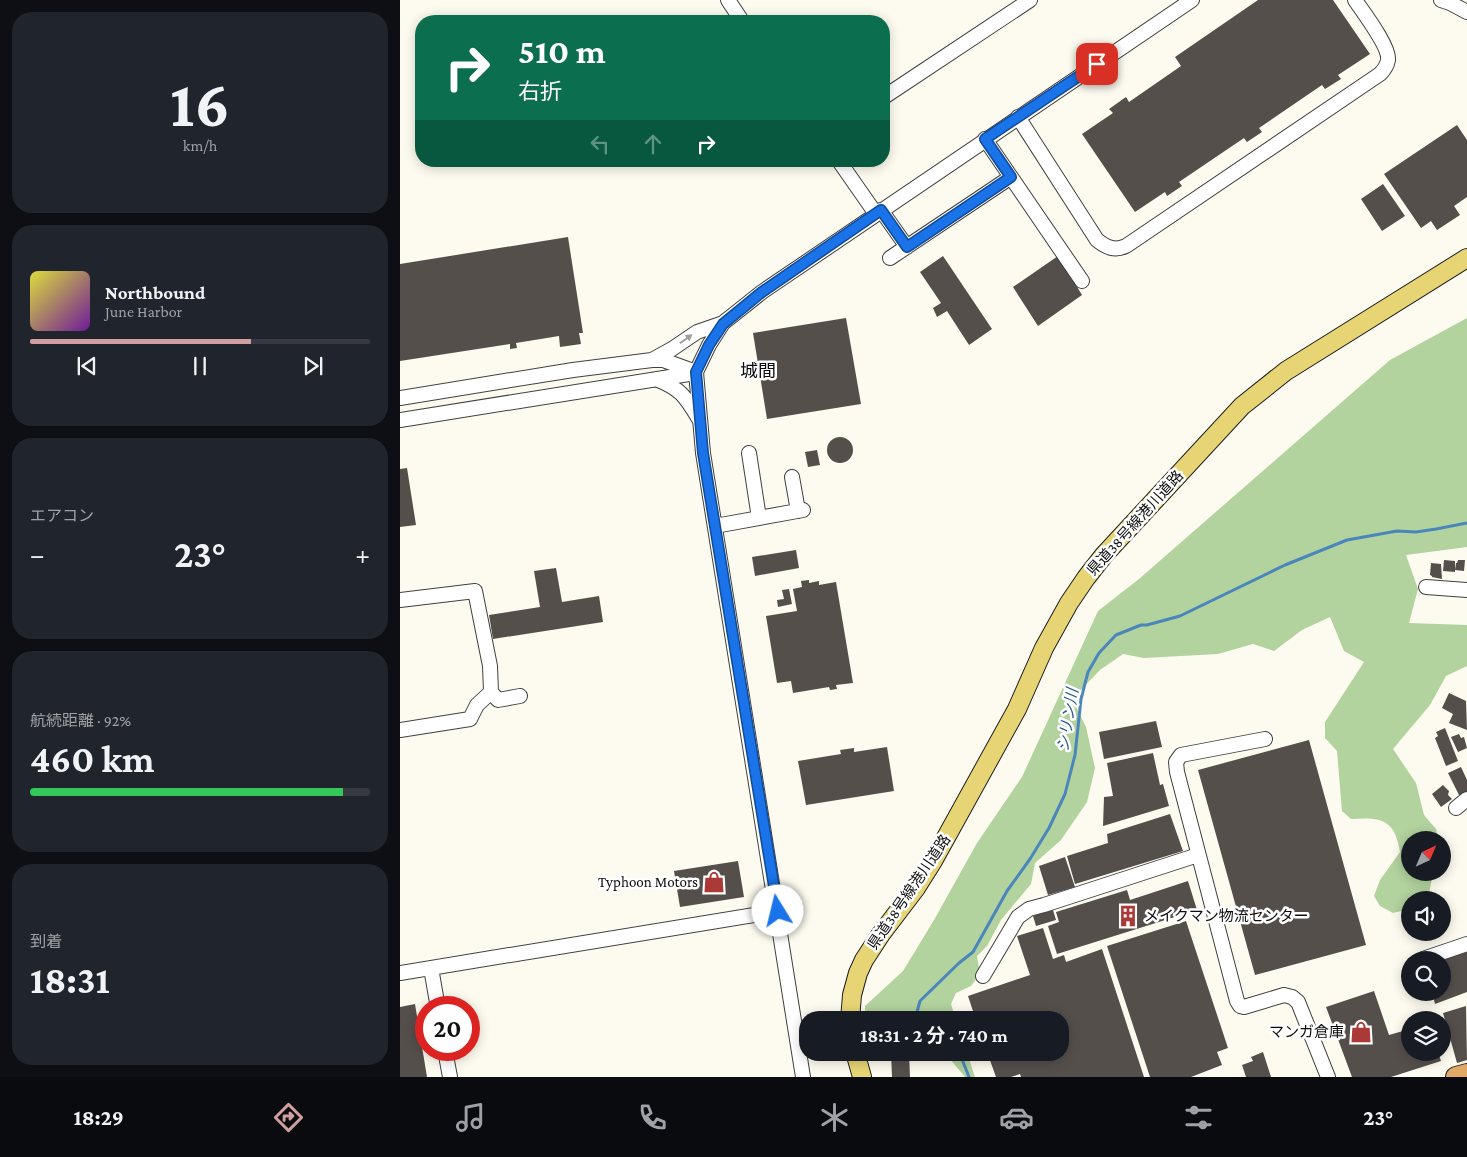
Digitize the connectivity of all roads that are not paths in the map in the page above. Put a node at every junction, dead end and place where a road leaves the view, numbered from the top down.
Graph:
1 (728, 0) edge
2 (1030, 0) edge
3 (1192, 0) edge
4 (1354, 0) edge
5 (1441, 0) edge
6 (1467, 12) edge
7 (738, 15) edge
8 (890, 93) edge
9 (1018, 116) junction
10 (985, 139) junction
11 (844, 167) edge
12 (1011, 177) junction
13 (879, 212) junction
14 (907, 247) junction
15 (890, 258) dead end
16 (1467, 258) edge
17 (1082, 281) dead end
18 (723, 324) junction
19 (652, 360) junction
20 (696, 372) junction
21 (655, 379) junction
22 (400, 398) edge
23 (400, 420) edge
24 (700, 420) junction
25 (749, 453) dead end
26 (792, 477) dead end
27 (759, 518) junction
28 (715, 526) junction
29 (1426, 586) dead end
30 (1467, 590) edge
31 (400, 600) edge
32 (491, 692) junction
33 (520, 696) dead end
34 (400, 730) edge
35 (1265, 739) dead end
36 (1198, 855) junction
37 (778, 911) junction
38 (1467, 944) edge
39 (1447, 951) edge
40 (431, 968) junction
41 (400, 974) edge
42 (983, 976) dead end
43 (436, 996) edge
44 (851, 1011) edge
45 (447, 1061) edge
46 (850, 1061) edge
47 (857, 1061) edge
48 (1467, 1074) edge
49 (450, 1077) edge
50 (803, 1077) edge
51 (850, 1077) edge
52 (862, 1077) edge
53 (1328, 1077) edge
54 (1456, 1077) edge

1 - 7 street
2 - 8 street
3 - 9 street
4 - 9 street
5 - 6 street
9 - 10 street
10 - 12 street
10 - 13 street
11 - 13 street
12 - 14 street
12 - 17 street
13 - 14 street
13 - 18 street
14 - 15 street
16 - 44 main road, 県道38号線港川道路
19 -> 18 street
18 - 20 street
19 - 20 street
19 - 22 street
20 - 21 street
20 - 24 street
21 - 23 street
21 - 24 street
24 - 28 street
25 - 27 street
26 - 27 street
27 - 28 street
28 - 37 street
29 - 30 street
31 - 32 street
32 - 33 street
32 - 34 street
35 - 36 street
36 - 42 street
36 - 53 street
37 - 40 street
37 - 50 street
38 - 39 street
40 - 41 street
40 - 43 street
45 - 49 street
46 - 51 main road
47 - 52 main road
48 - 54 highway

